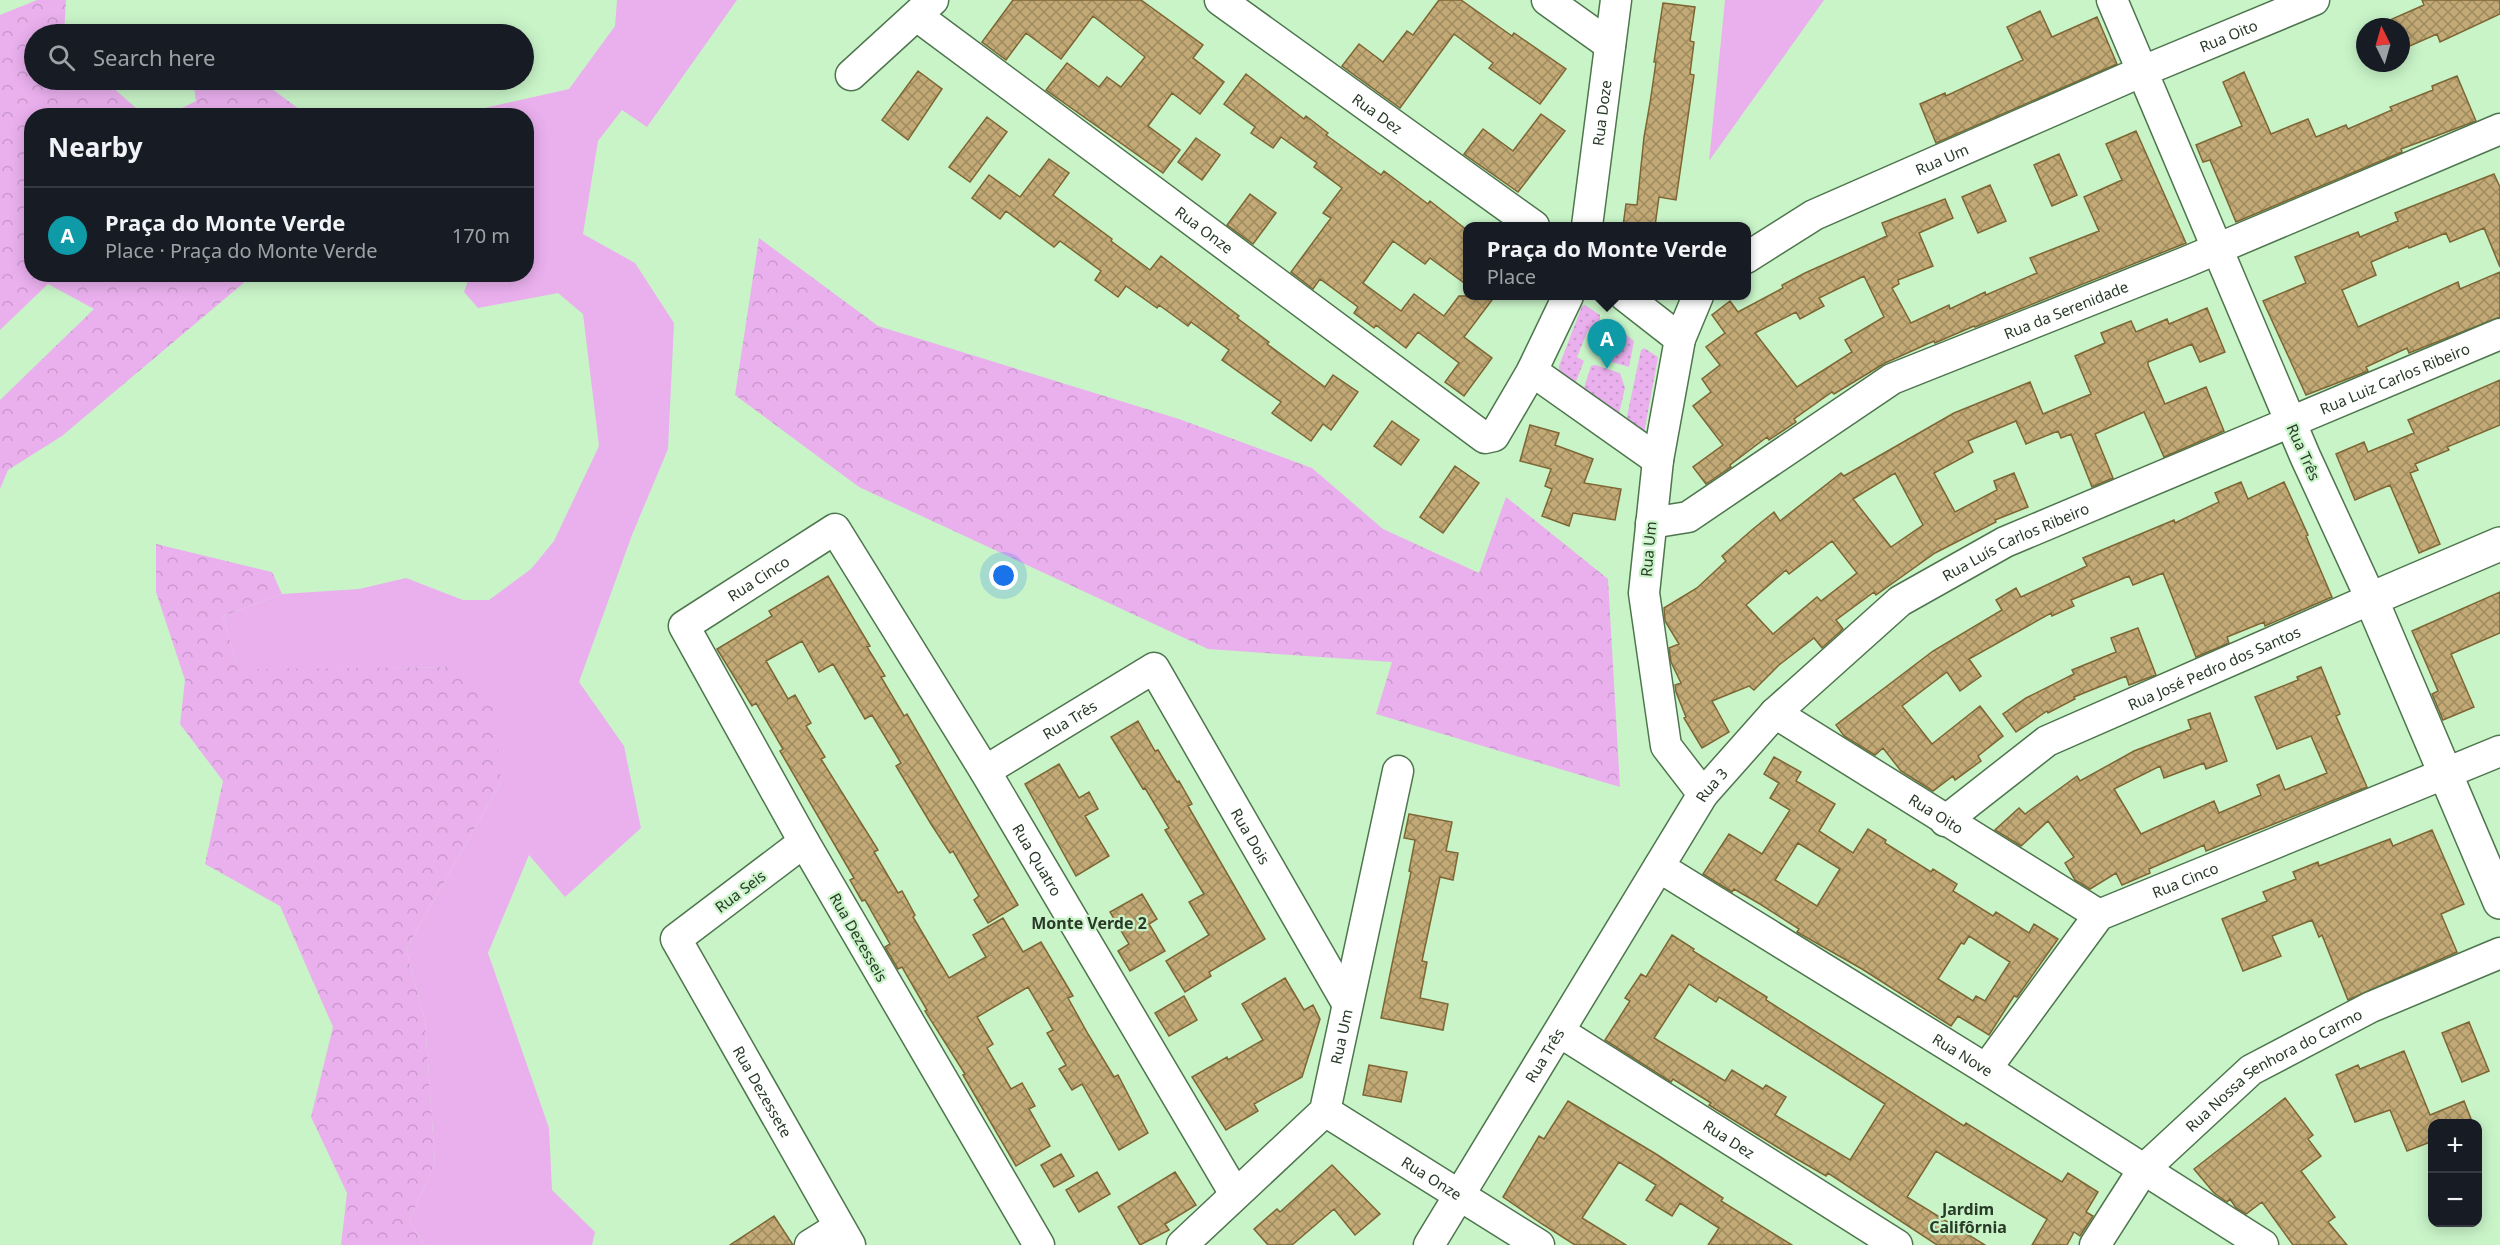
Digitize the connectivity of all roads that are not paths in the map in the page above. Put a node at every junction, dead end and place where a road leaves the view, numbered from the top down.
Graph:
1 (1220, 0) edge
2 (1547, 0) edge
3 (1616, 0) edge
4 (2112, 0) edge
5 (2314, 0) edge
6 (925, 8) edge
7 (1610, 45) junction
8 (2143, 71) junction
9 (850, 75) dead end
10 (2500, 129) edge
11 (1528, 222) edge
12 (1588, 222) edge
13 (2217, 248) junction
14 (1751, 255) edge
15 (1566, 300) edge
16 (1630, 300) edge
17 (1696, 300) edge
18 (2500, 334) edge
19 (1680, 339) junction
20 (1532, 371) junction
21 (2291, 422) junction
22 (1658, 460) junction
23 (1651, 523) junction
24 (835, 529) joint
25 (2500, 544) edge
26 (2371, 599) junction
27 (684, 626) joint
28 (1154, 668) joint
29 (1775, 713) junction
30 (2500, 751) edge
31 (985, 771) junction
32 (1398, 771) dead end
33 (2447, 773) junction
34 (1703, 794) junction
35 (1945, 821) junction
36 (804, 842) junction
37 (1659, 867) junction
38 (2500, 902) edge
39 (2100, 915) junction
40 (676, 939) joint
41 (2500, 953) edge
42 (1347, 1003) junction
43 (1560, 1032) junction
44 (1986, 1069) junction
45 (1325, 1111) junction
46 (2143, 1170) junction
47 (1235, 1194) junction
48 (1461, 1195) junction
49 (845, 1236) edge
50 (810, 1245) edge
51 (1039, 1245) edge
52 (1182, 1245) edge
53 (1429, 1245) edge
54 (1539, 1245) edge
55 (1898, 1245) edge
56 (2095, 1245) edge
57 (2264, 1245) edge

1 - 11 street, Rua Dez
2 - 7 street
3 - 7 street, Rua Doze
4 - 8 street, Rua Três
5 - 8 street, Rua Oito
6 - 9 street
6 - 20 street, Rua Onze
7 - 12 street, Rua Doze
8 - 13 street, Rua Três
8 - 14 street, Rua Um
10 - 13 street, Rua da Serenidade
13 - 21 street, Rua Três
13 - 23 street, Rua da Serenidade
15 - 20 street
16 - 19 street
17 - 19 street, Rua Um
18 - 21 street, Rua Luiz Carlos Ribeiro
19 - 22 street, Rua Um
20 - 22 street
21 - 26 street, Rua Três
21 - 29 street, Rua Luís Carlos Ribeiro
22 - 23 street, Rua Um
23 - 34 street, Rua Um
24 - 27 street, Rua Cinco
24 - 31 street, Rua Quatro
25 - 26 street, Rua José Pedro dos Santos
26 - 33 street, Rua Três
26 - 35 street, Rua José Pedro dos Santos
27 - 36 street, Rua Dezesseis
28 - 31 street, Rua Três
28 - 42 street, Rua Dois
29 - 34 street, Rua 3
29 - 35 street, Rua Oito
30 - 33 street, Rua Cinco
31 - 47 street, Rua Quatro
32 - 42 street, Rua Um
33 - 38 street, Rua Três
33 - 39 street, Rua Cinco
34 - 37 street, Rua 3
35 - 39 street, Rua Oito
36 - 40 street, Rua Seis
36 - 51 street, Rua Dezesseis
37 - 43 street, Rua Três
37 - 44 street, Rua Nove
39 - 44 street
40 - 49 street, Rua Dezessete
41 - 46 street, Rua Nossa Senhora do Carmo
42 - 45 street, Rua Um
43 - 48 street, Rua Três
43 - 55 street, Rua Dez
44 - 46 street, Rua Nove
45 - 47 street
45 - 48 street, Rua Onze
46 - 56 street, Rua Nossa Senhora do Carmo
46 - 57 street, Rua Nove
47 - 52 street
48 - 53 street, Rua Três
48 - 54 street, Rua Onze
49 - 50 street

